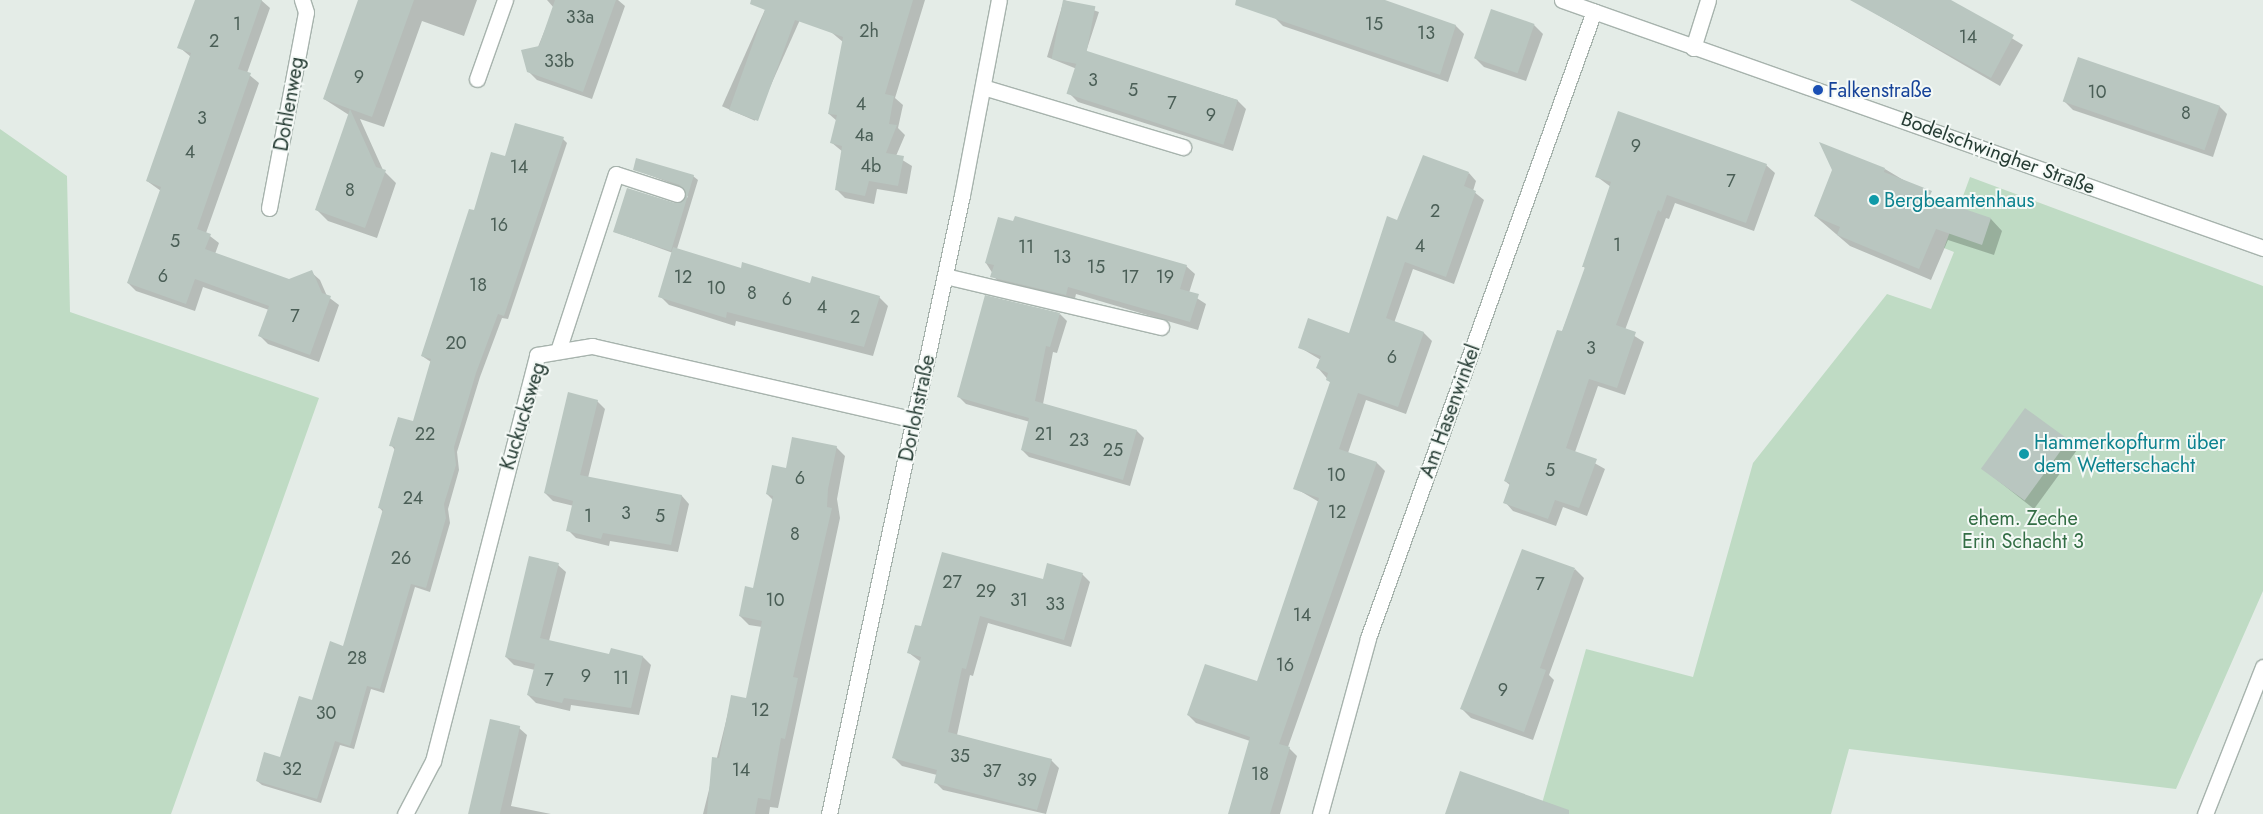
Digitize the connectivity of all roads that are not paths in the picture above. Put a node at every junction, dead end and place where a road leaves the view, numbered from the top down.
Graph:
1 (302, 0) edge
2 (505, 0) edge
3 (999, 0) edge
4 (1562, 0) edge
5 (1708, 0) edge
6 (1594, 11) junction
7 (1693, 48) junction
8 (477, 79) dead end
9 (983, 88) junction
10 (1183, 147) dead end
11 (677, 194) dead end
12 (270, 208) dead end
13 (2263, 248) edge
14 (945, 276) junction
15 (1161, 327) dead end
16 (558, 352) junction
17 (914, 420) junction
18 (2263, 667) edge
19 (405, 814) edge
20 (829, 814) edge
21 (1320, 814) edge
22 (2205, 814) edge

1 - 12 street, Dohlenweg
2 - 8 street
3 - 9 street, Dorlohstraße
4 - 6 street, Bodelschwingher Straße
5 - 7 street
6 - 7 street, Bodelschwingher Straße
6 - 21 street, Am Hasenwinkel
7 - 13 street, Bodelschwingher Straße
9 - 10 street
9 - 14 street, Dorlohstraße
11 - 16 street
14 - 15 street
14 - 17 street, Dorlohstraße
16 - 17 street, Kuckucksweg
16 - 19 street, Kuckucksweg
17 - 20 street, Dorlohstraße
18 - 22 street

